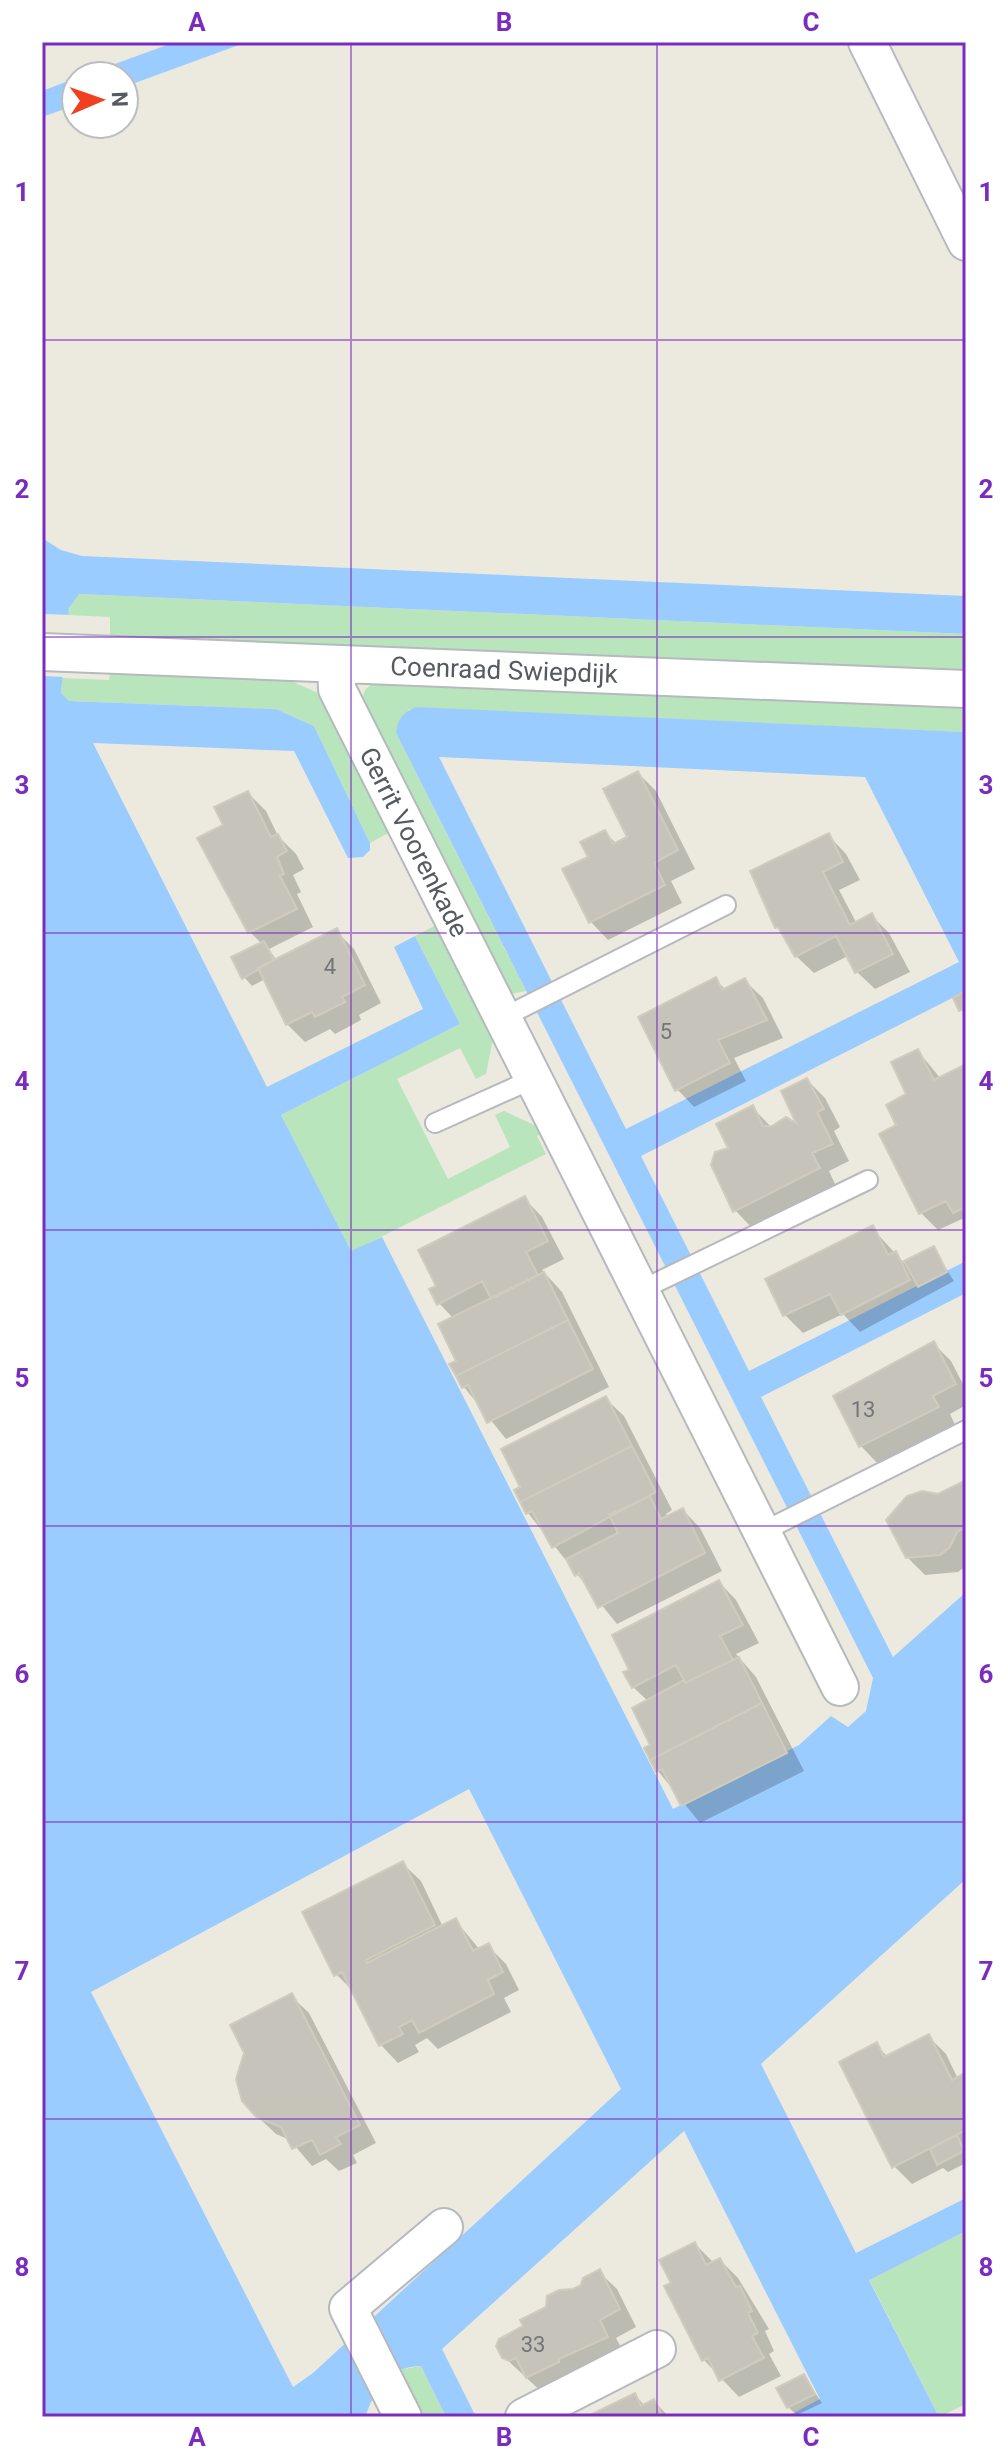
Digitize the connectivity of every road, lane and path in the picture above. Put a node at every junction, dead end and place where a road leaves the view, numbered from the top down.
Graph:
1 (867, 42) edge
2 (966, 242) edge
3 (42, 652) edge
4 (336, 664) junction
5 (966, 689) edge
6 (726, 905) dead end
7 (512, 1013) junction
8 (535, 1078) junction
9 (435, 1123) dead end
10 (868, 1180) dead end
11 (649, 1285) junction
12 (966, 1430) edge
13 (769, 1528) junction
14 (840, 1687) dead end
15 (444, 2227) dead end
16 (657, 2349) dead end
17 (398, 2406) edge
18 (524, 2417) edge

1 - 2 street
3 - 4 street, Coenraad Swiepdijk
4 - 5 street, Coenraad Swiepdijk
4 - 7 street, Gerrit Voorenkade
6 - 7 lane
7 - 8 street, Gerrit Voorenkade
8 - 9 lane
8 - 11 street, Gerrit Voorenkade
10 - 11 lane
11 - 13 street, Gerrit Voorenkade
12 - 13 lane
13 - 14 street, Gerrit Voorenkade
15 - 17 street
16 - 18 street

